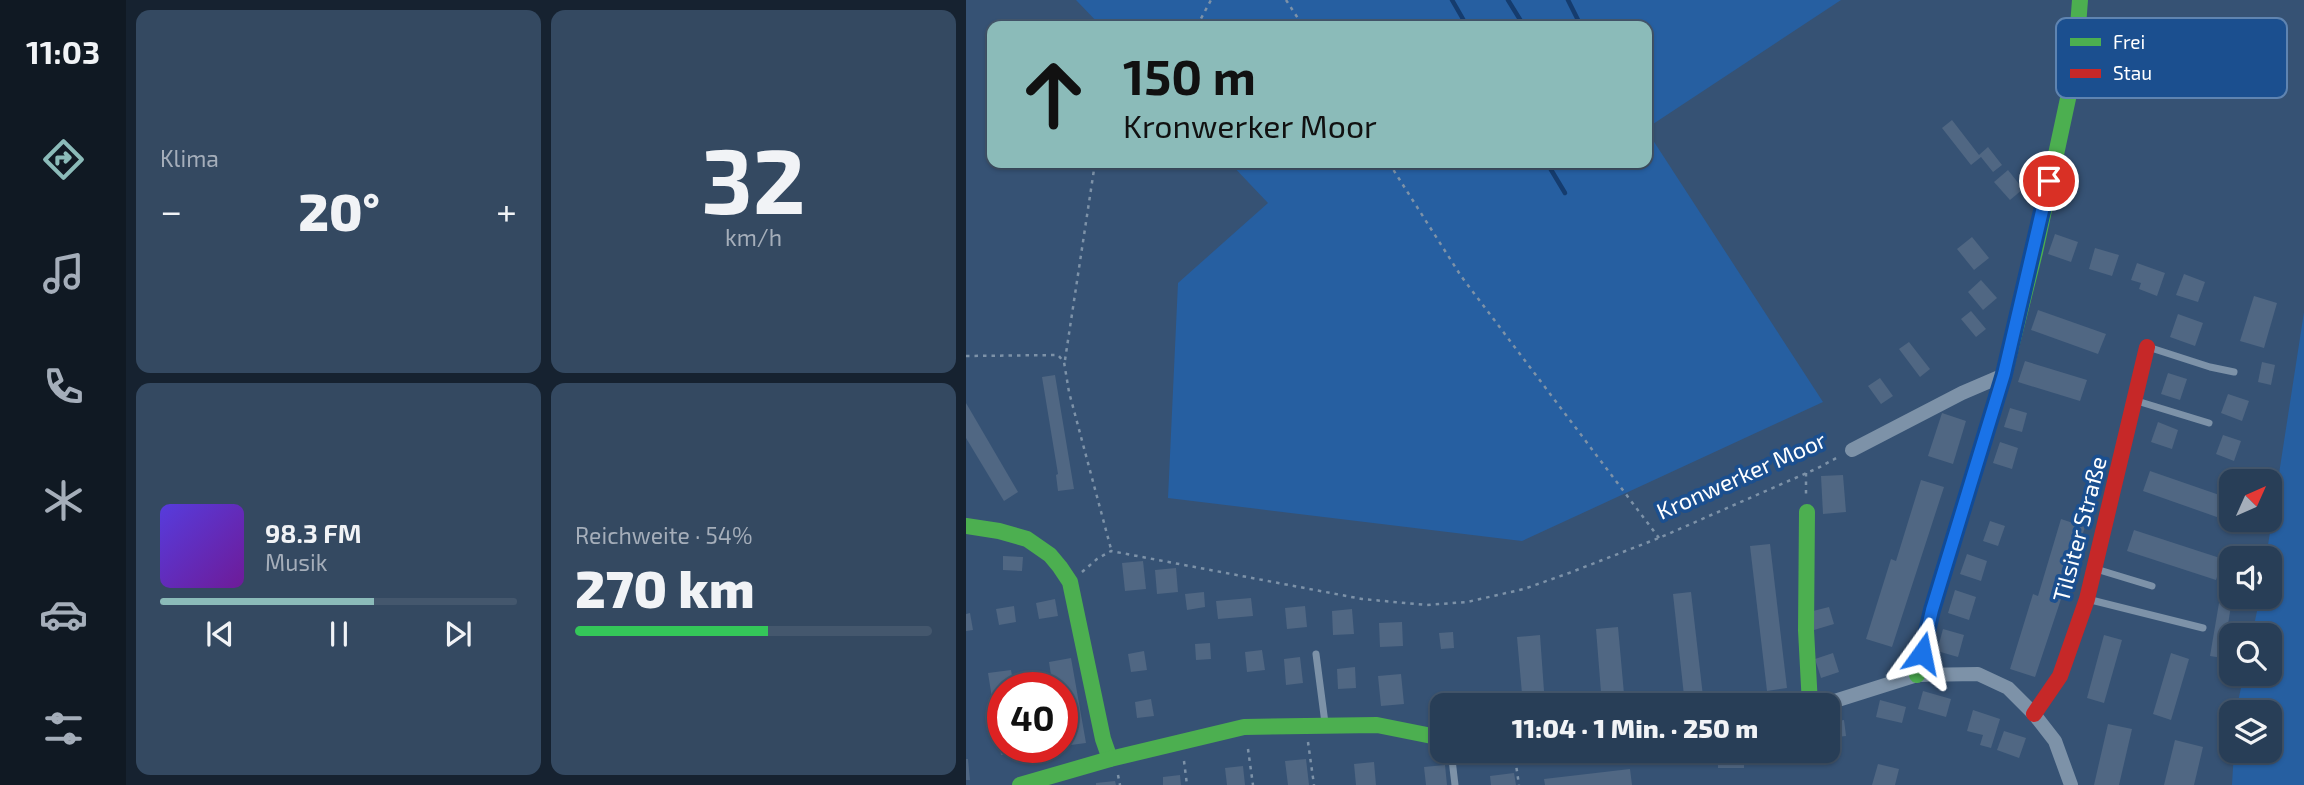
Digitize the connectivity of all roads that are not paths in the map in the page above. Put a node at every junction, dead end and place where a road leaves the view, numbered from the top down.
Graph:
1 (2080, 0) edge
2 (2079, 18) edge
3 (2068, 98) edge
4 (2147, 347) joint
5 (2234, 372) dead end
6 (2004, 374) junction
7 (2136, 401) junction
8 (2209, 423) dead end
9 (1852, 450) road end
10 (1807, 512) road end
11 (966, 526) edge
12 (2094, 568) junction
13 (2152, 586) dead end
14 (2087, 599) junction
15 (2203, 628) dead end
16 (1316, 654) dead end
17 (1917, 675) junction
18 (1809, 693) edge
19 (1840, 699) edge
20 (2034, 714) junction
21 (1326, 725) junction
22 (1430, 736) edge
23 (1110, 759) junction
24 (1452, 763) edge
25 (1020, 785) edge
26 (1455, 785) edge
27 (2071, 785) edge

1 - 2 street
3 - 6 street
4 - 5 lane
4 - 7 street, Tilsiter Straße
6 - 9 street, Kronwerker Moor
6 - 17 street
7 - 8 lane
7 - 12 street, Tilsiter Straße
10 - 18 street
11 - 23 street
12 - 13 lane
12 - 14 street, Tilsiter Straße
14 - 15 lane
14 - 20 street, Tilsiter Straße
16 - 21 lane
17 - 19 street
17 - 20 street
20 - 27 street
21 - 22 street
21 - 23 street
23 - 25 street
24 - 26 lane

